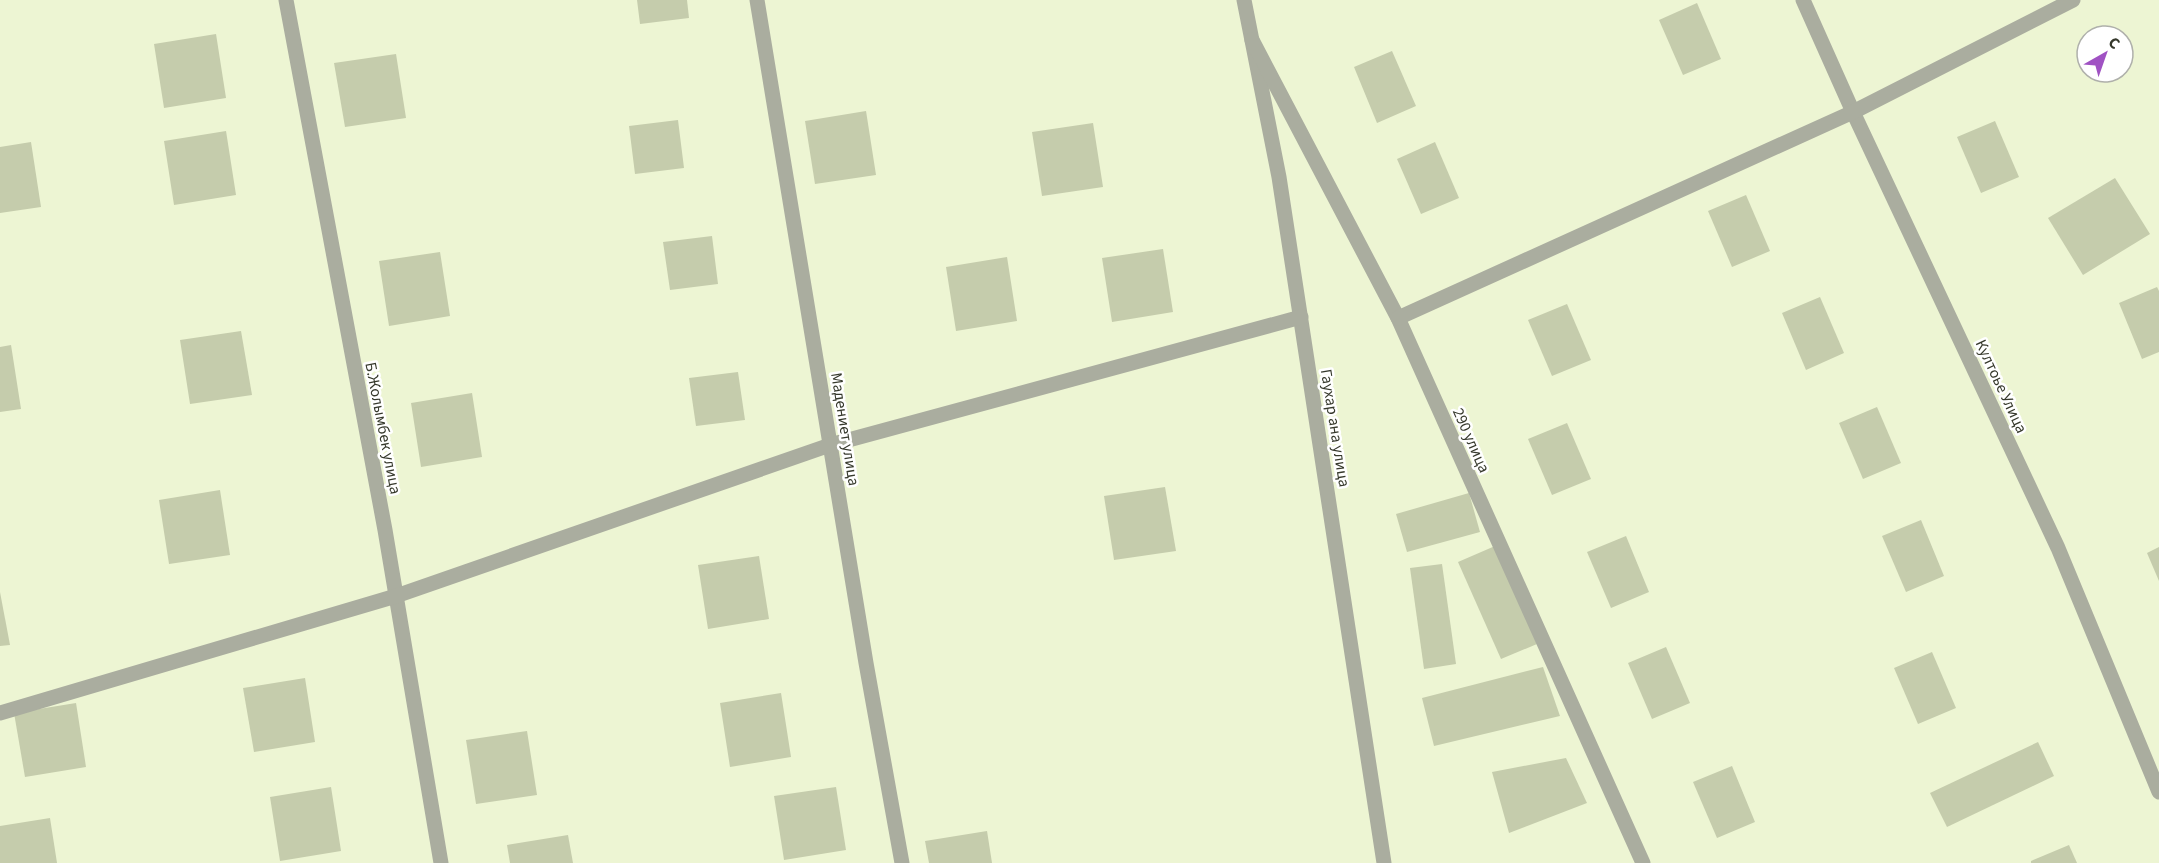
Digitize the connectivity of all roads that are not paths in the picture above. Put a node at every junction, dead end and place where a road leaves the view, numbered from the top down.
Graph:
1 (286, 0) edge
2 (757, 0) edge
3 (1244, 0) edge
4 (1803, 0) edge
5 (2073, 0) edge
6 (1252, 40) junction
7 (1852, 112) junction
8 (1301, 317) junction
9 (1398, 318) junction
10 (830, 445) junction
11 (396, 596) junction
12 (0, 713) edge
13 (2159, 792) edge
14 (441, 863) edge
15 (902, 863) edge
16 (1384, 863) edge
17 (1643, 863) edge

1 - 11 street, Б.Жолымбек улица
2 - 10 street, Мадениет улица
3 - 6 street, Гаухар ана улица
4 - 7 street, Култоье Улица
5 - 7 street
6 - 8 street, Гаухар ана улица
6 - 9 street, 290 улица
7 - 9 street
7 - 13 street, Култоье Улица
8 - 10 street
8 - 16 street, Гаухар ана улица
9 - 17 street, 290 улица
10 - 11 street
10 - 15 street, Мадениет улица
11 - 12 street
11 - 14 street, Б.Жолымбек улица

